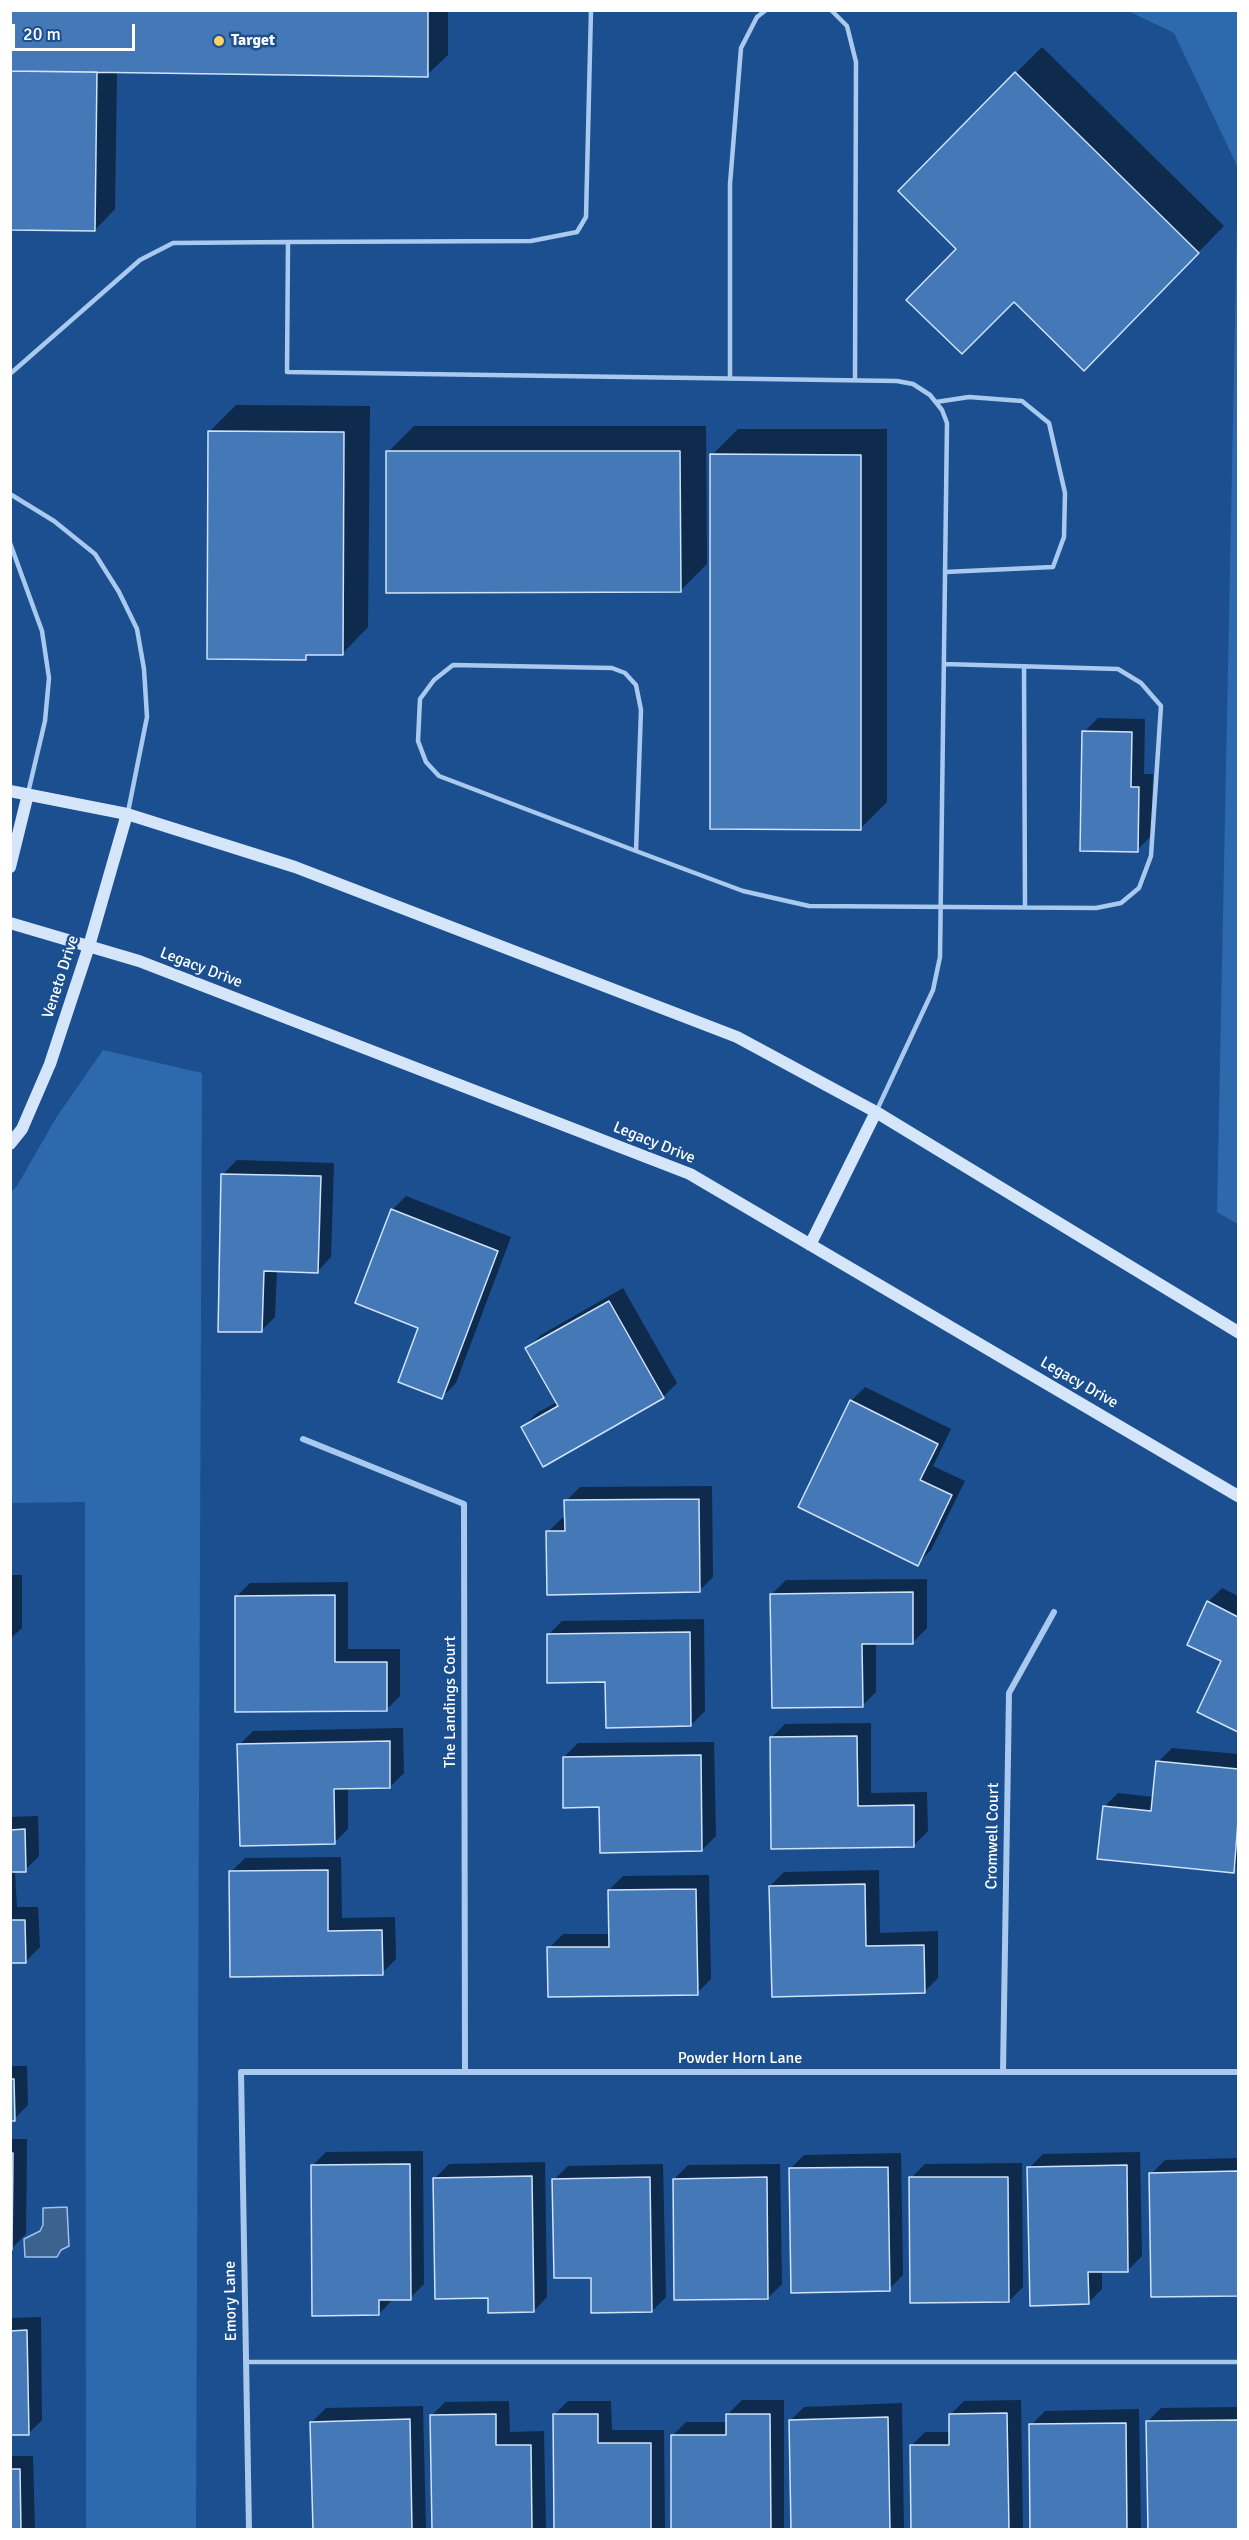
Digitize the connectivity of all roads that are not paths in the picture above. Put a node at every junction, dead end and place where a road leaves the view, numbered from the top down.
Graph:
1 (591, 10) edge
2 (766, 10) edge
3 (831, 10) edge
4 (288, 242) junction
5 (10, 374) edge
6 (730, 379) junction
7 (855, 380) junction
8 (936, 402) junction
9 (10, 494) edge
10 (10, 543) edge
11 (945, 572) junction
12 (944, 664) junction
13 (1024, 666) junction
14 (10, 791) edge
15 (28, 794) junction
16 (127, 814) junction
17 (636, 851) junction
18 (10, 867) edge
19 (940, 906) junction
20 (1025, 907) junction
21 (10, 923) edge
22 (89, 945) junction
23 (876, 1112) junction
24 (10, 1144) edge
25 (810, 1245) junction
26 (1239, 1332) edge
27 (303, 1439) dead end
28 (1239, 1496) edge
29 (1054, 1612) dead end
30 (241, 2072) joint
31 (465, 2072) junction
32 (1003, 2072) junction
33 (1239, 2072) edge
34 (246, 2362) junction
35 (1239, 2362) edge
36 (249, 2529) edge

1 - 4 lane
2 - 6 lane
3 - 7 lane
4 - 5 lane
4 - 6 lane
6 - 7 lane
7 - 8 lane
8 - 11 lane
8 - 11 lane
9 - 16 lane
10 - 15 lane
11 - 12 lane
12 - 13 lane
12 - 19 lane
13 - 20 lane
13 - 20 lane
14 - 15 main road
15 - 16 main road
15 - 18 main road
16 - 22 main road, Veneto Drive
16 - 23 main road
17 - 17 lane
17 - 19 lane
19 - 20 lane
19 - 23 lane
21 - 22 main road, Legacy Drive
22 - 24 main road, Veneto Drive
22 - 25 main road, Legacy Drive
23 - 25 main road
23 - 26 main road
25 - 28 main road, Legacy Drive
27 - 31 street, The Landings Court
29 - 32 street, Cromwell Court
30 - 31 street, Powder Horn Lane
30 - 34 street, Emory Lane
31 - 32 street, Powder Horn Lane
32 - 33 street, Powder Horn Lane
34 - 35 lane
34 - 36 street, Emory Lane

